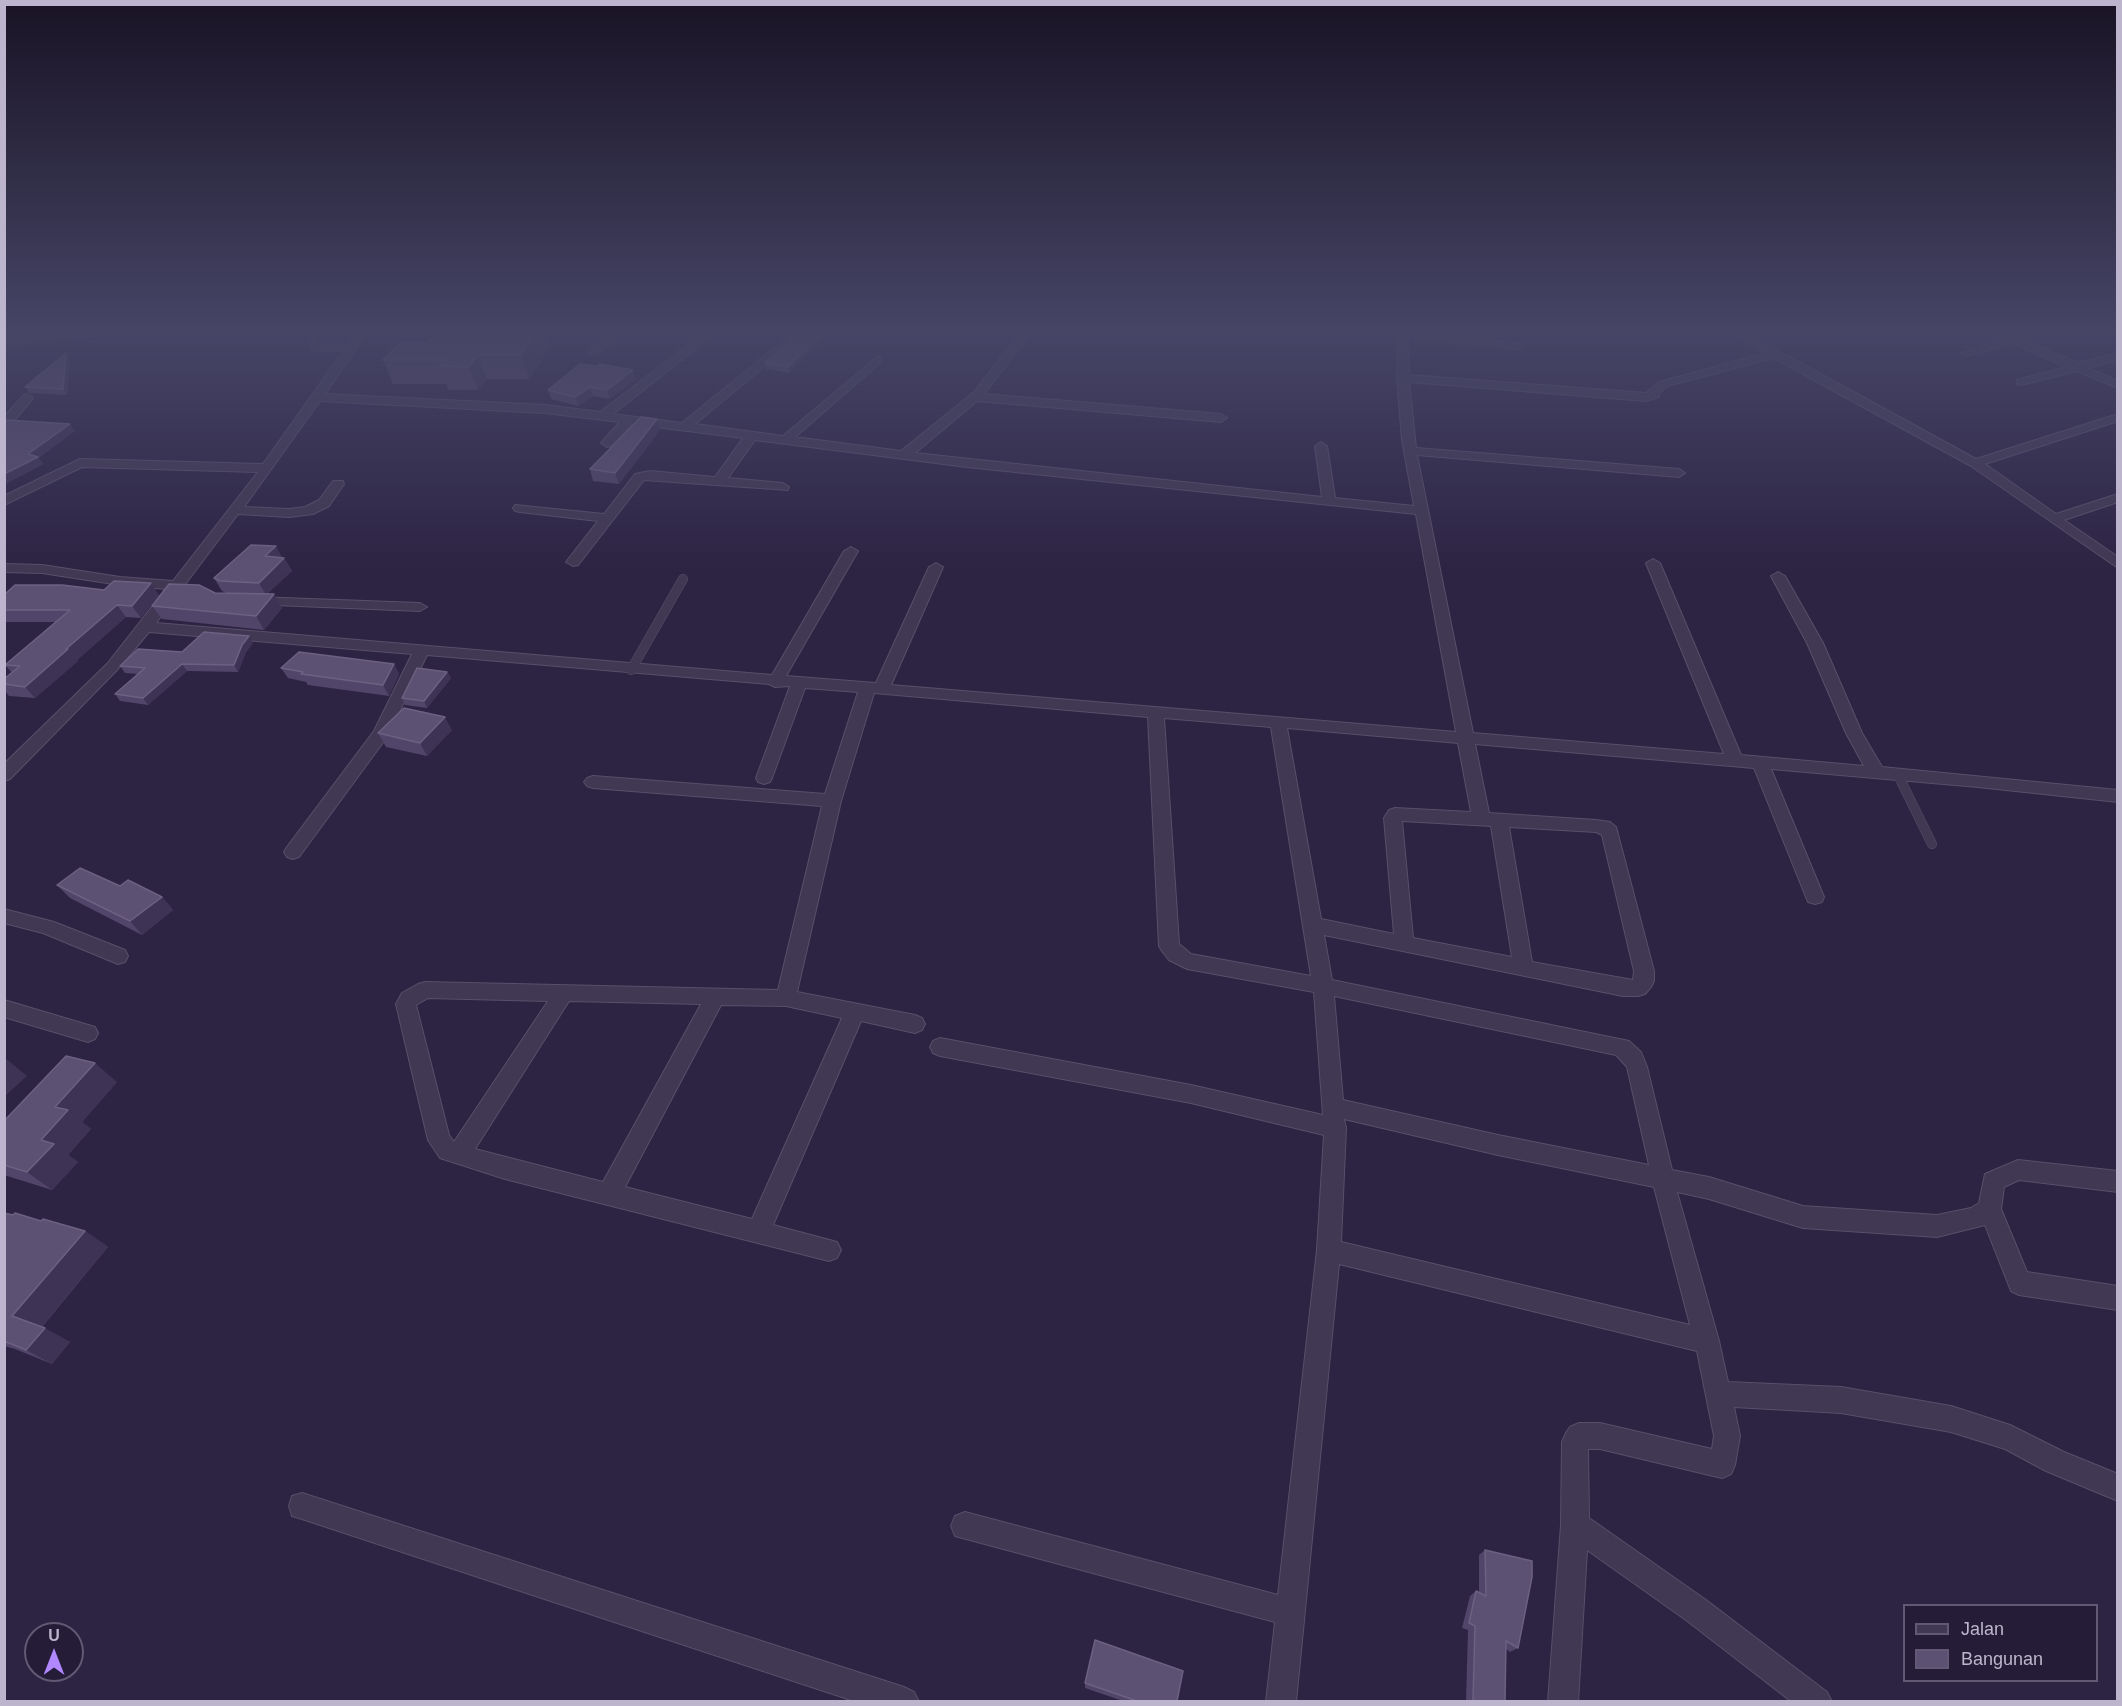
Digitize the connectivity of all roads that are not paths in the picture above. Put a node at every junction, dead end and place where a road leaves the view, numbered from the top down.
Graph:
1 (305, 416) edge
2 (600, 416) edge
3 (603, 416) joint
4 (698, 416) edge
5 (813, 416) edge
6 (952, 416) edge
7 (1193, 416) edge
8 (1407, 416) edge
9 (1888, 416) edge
10 (2118, 417) edge
11 (1221, 418) dead end
12 (629, 420) junction
13 (684, 427) junction
14 (751, 436) junction
15 (785, 440) junction
16 (607, 443) dead end
17 (1321, 446) dead end
18 (1410, 452) junction
19 (904, 455) junction
20 (1975, 463) junction
21 (267, 468) junction
22 (1679, 472) dead end
23 (719, 481) junction
24 (338, 484) dead end
25 (783, 487) dead end
26 (2118, 498) edge
27 (4, 501) edge
28 (1329, 502) junction
29 (520, 508) dead end
30 (236, 510) junction
31 (1421, 511) junction
32 (608, 518) junction
33 (2053, 519) junction
34 (851, 551) dead end
35 (573, 562) dead end
36 (1653, 563) dead end
37 (2118, 564) edge
38 (936, 567) dead end
39 (4, 568) edge
40 (1778, 576) dead end
41 (683, 579) dead end
42 (176, 588) junction
43 (196, 591) edge
44 (236, 600) edge
45 (420, 607) dead end
46 (145, 627) junction
47 (422, 652) junction
48 (631, 670) junction
49 (775, 682) junction
50 (799, 683) junction
51 (874, 690) junction
52 (1156, 713) junction
53 (1278, 723) junction
54 (1467, 739) junction
55 (1735, 761) junction
56 (1760, 763) junction
57 (1877, 773) junction
58 (4, 775) edge
59 (1898, 775) junction
60 (764, 778) dead end
61 (593, 782) dead end
62 (2118, 796) edge
63 (832, 801) junction
64 (1490, 819) junction
65 (1932, 844) dead end
66 (293, 852) dead end
67 (1815, 897) dead end
68 (4, 916) edge
69 (1312, 925) junction
70 (1404, 943) junction
71 (118, 956) dead end
72 (1523, 967) junction
73 (1323, 987) junction
74 (564, 993) junction
75 (716, 996) junction
76 (786, 998) junction
77 (4, 1008) edge
78 (855, 1011) junction
79 (915, 1024) dead end
80 (88, 1033) dead end
81 (940, 1047) dead end
82 (1334, 1117) junction
83 (459, 1154) junction
84 (1663, 1178) junction
85 (2118, 1182) edge
86 (609, 1194) junction
87 (1990, 1209) junction
88 (758, 1232) junction
89 (829, 1250) dead end
90 (1329, 1250) junction
91 (2118, 1298) edge
92 (1707, 1341) junction
93 (1719, 1394) junction
94 (2118, 1488) edge
95 (302, 1506) dead end
96 (1575, 1525) junction
97 (965, 1526) dead end
98 (1290, 1612) junction
99 (904, 1701) edge
100 (1281, 1701) edge
101 (1563, 1701) edge
102 (1817, 1701) edge

1 - 21 street
2 - 3 street
3 - 12 street
4 - 13 street
5 - 15 street
6 - 19 street
7 - 11 street
8 - 18 street
9 - 20 street
10 - 20 street
12 - 13 street
12 - 16 street
13 - 14 street
14 - 15 street
14 - 23 street
15 - 19 street
17 - 28 street
18 - 22 street
18 - 31 street
19 - 28 street
20 - 33 street
21 - 27 street
21 - 30 street
23 - 25 street
23 - 32 street
24 - 30 street
26 - 33 street
28 - 31 street
29 - 32 street
30 - 42 street
31 - 54 street
32 - 35 street
33 - 37 street
34 - 49 street
36 - 55 street
38 - 51 street
39 - 42 street
40 - 57 street
41 - 48 lane
42 - 43 street
42 - 46 street
44 - 45 street
46 - 47 street
46 - 58 street
47 - 48 street
47 - 66 street
48 - 49 street
49 - 50 street
50 - 51 street
50 - 60 street
51 - 52 street
51 - 63 street
52 - 53 street
52 - 73 street
53 - 54 street
53 - 69 street
54 - 55 street
54 - 64 street
55 - 56 street
56 - 57 street
56 - 67 street
57 - 59 street
59 - 62 street
59 - 65 lane
61 - 63 street
63 - 76 street
64 - 70 street
64 - 72 street
64 - 72 street
68 - 71 street
69 - 70 street
69 - 73 street
70 - 72 street
73 - 82 street
73 - 84 street
74 - 75 street
74 - 83 street
74 - 83 street
75 - 76 street
75 - 86 street
76 - 78 street
77 - 80 street
78 - 79 street
78 - 88 street
81 - 82 street
82 - 84 street
82 - 90 street
83 - 86 street
84 - 87 street
84 - 92 street
85 - 87 street
86 - 88 street
87 - 91 street
88 - 89 street
90 - 92 street
90 - 98 street
92 - 93 street
93 - 94 street
93 - 96 street
95 - 99 street
96 - 101 street
96 - 102 street
97 - 98 street
98 - 100 street

